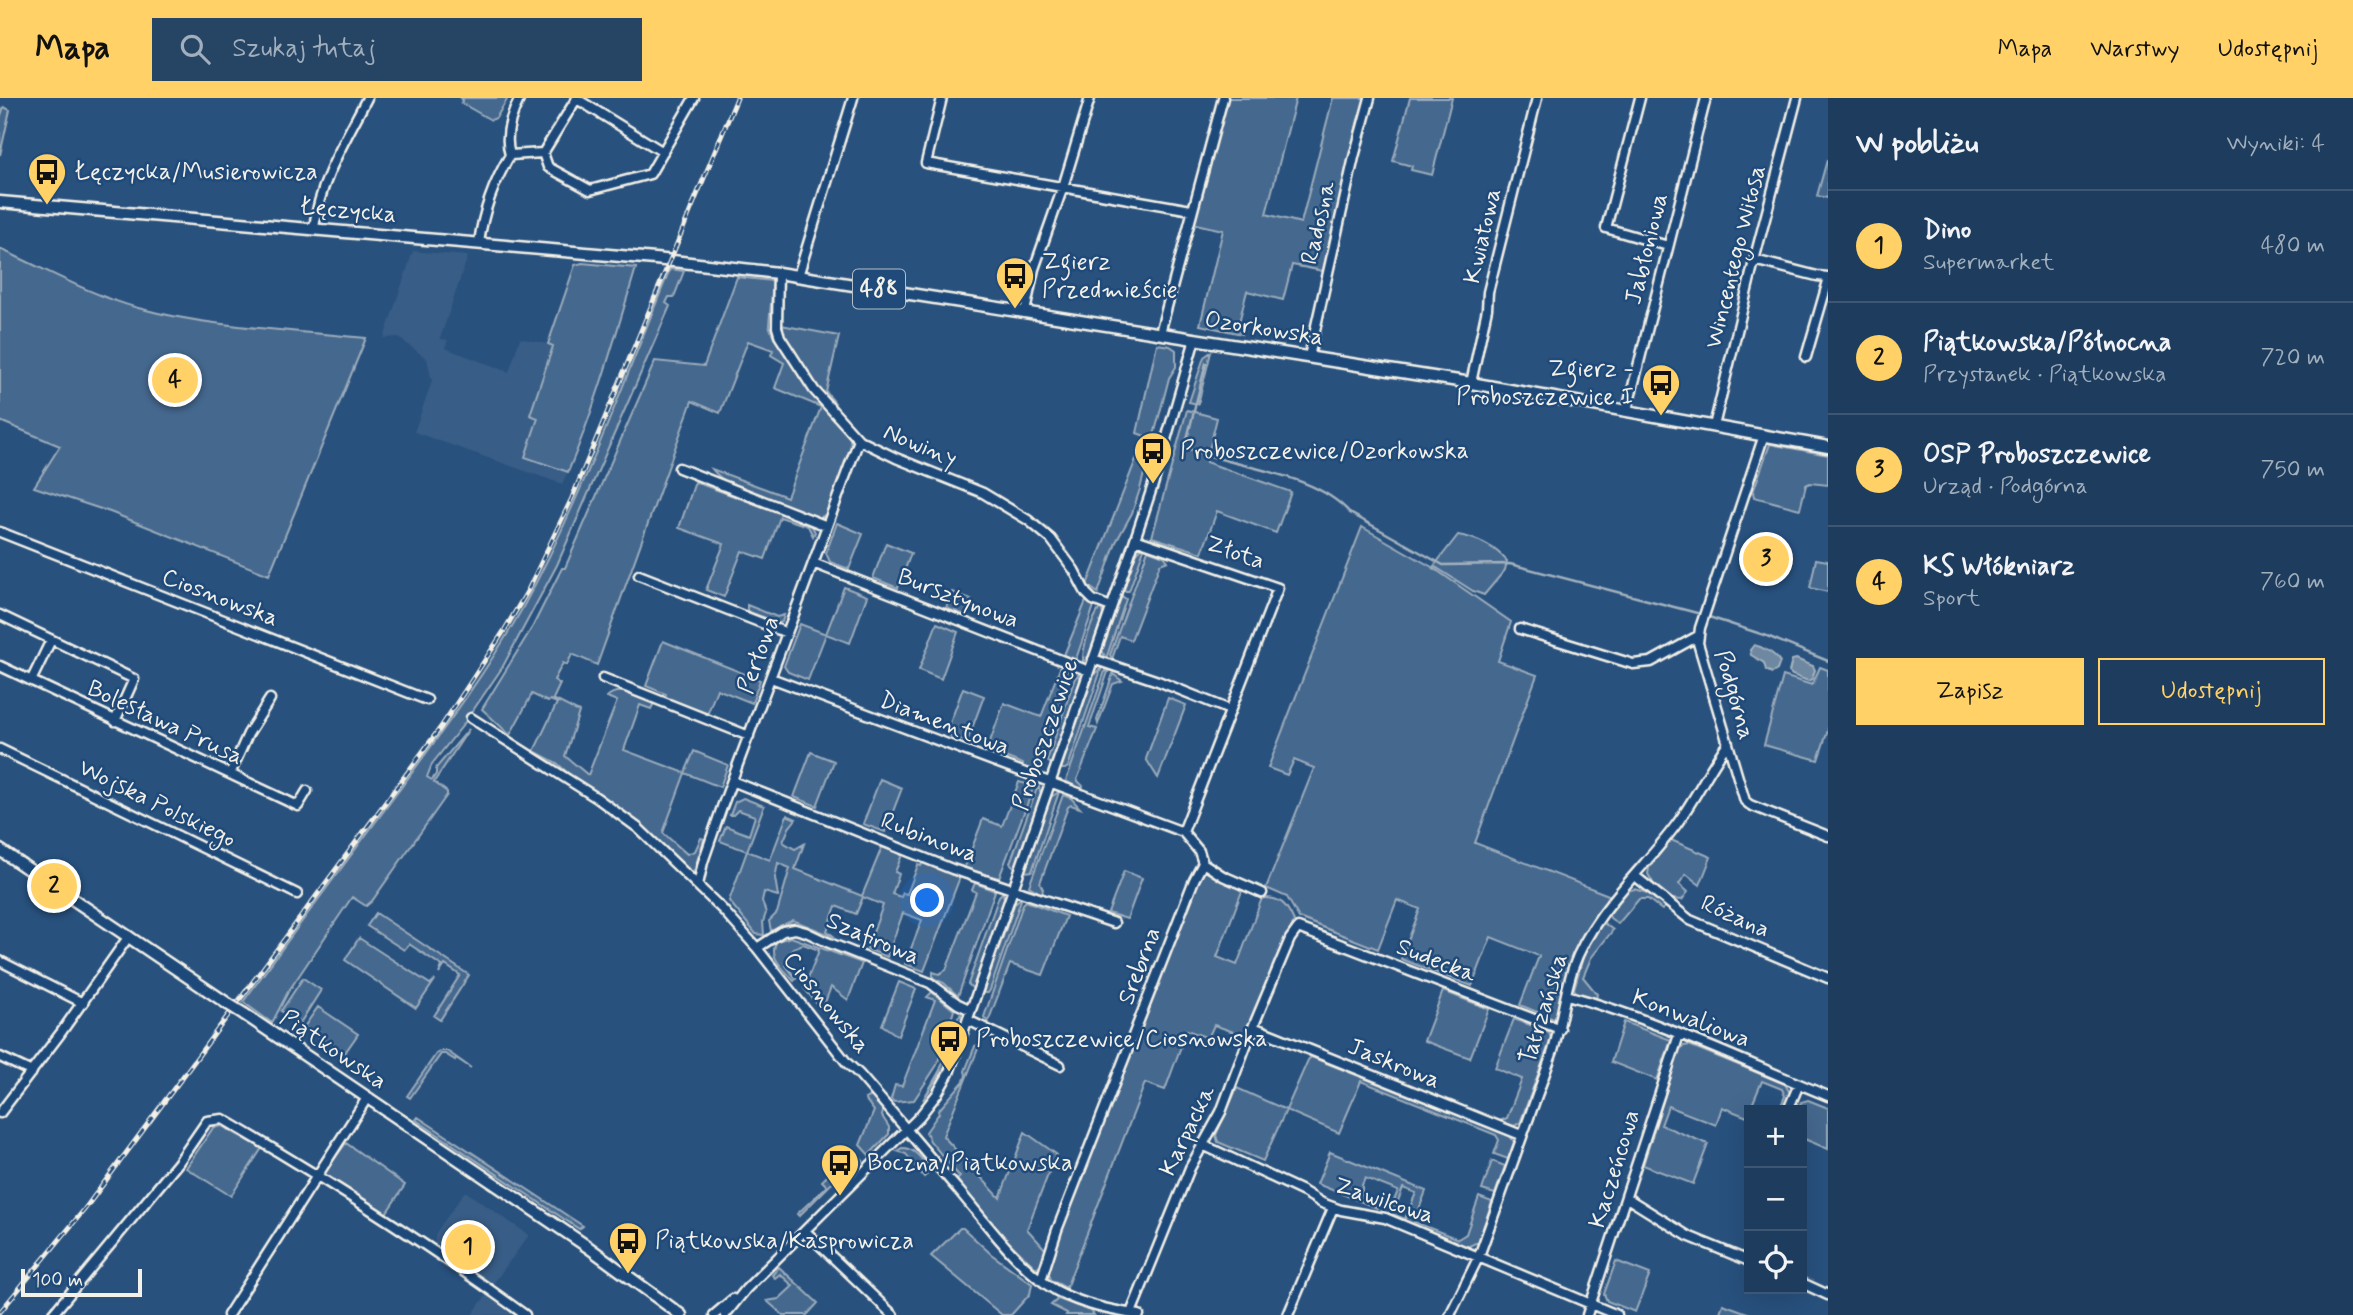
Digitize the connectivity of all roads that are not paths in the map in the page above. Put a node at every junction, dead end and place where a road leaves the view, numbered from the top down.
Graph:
1 (367, 98) edge
2 (520, 98) edge
3 (577, 98) edge
4 (694, 98) edge
5 (853, 98) edge
6 (942, 98) edge
7 (1090, 98) edge
8 (1223, 98) edge
9 (1370, 98) edge
10 (1537, 98) edge
11 (1640, 98) edge
12 (1706, 98) edge
13 (1797, 98) edge
14 (663, 152) junction
15 (543, 153) junction
16 (510, 155) junction
17 (1063, 187) junction
18 (0, 202) edge
19 (1191, 211) junction
20 (314, 228) junction
21 (479, 243) junction
22 (1668, 246) junction
23 (1754, 260) junction
24 (691, 262) joint
25 (778, 273) junction
26 (798, 276) junction
27 (1828, 279) edge
28 (1025, 312) junction
29 (1160, 333) junction
30 (1195, 339) junction
31 (1309, 357) junction
32 (1806, 357) dead end
33 (1471, 383) junction
34 (1627, 410) junction
35 (1714, 426) junction
36 (1764, 435) junction
37 (859, 440) junction
38 (1828, 447) edge
39 (678, 468) dead end
40 (827, 526) junction
41 (0, 532) edge
42 (1135, 539) junction
43 (813, 563) junction
44 (639, 575) dead end
45 (1111, 607) junction
46 (0, 615) edge
47 (1520, 629) dead end
48 (787, 633) junction
49 (1698, 636) junction
50 (51, 640) junction
51 (1093, 659) junction
52 (0, 666) edge
53 (1089, 671) junction
54 (603, 678) dead end
55 (771, 678) junction
56 (31, 681) junction
57 (270, 699) dead end
58 (427, 700) dead end
59 (1230, 710) junction
60 (471, 718) dead end
61 (115, 720) junction
62 (749, 736) junction
63 (1728, 743) junction
64 (0, 749) edge
65 (230, 774) junction
66 (732, 781) junction
67 (1050, 784) junction
68 (307, 791) dead end
69 (1183, 832) junction
70 (1828, 836) edge
71 (0, 849) edge
72 (1203, 863) junction
73 (1635, 876) junction
74 (698, 885) junction
75 (1012, 890) junction
76 (1262, 893) dead end
77 (297, 894) dead end
78 (1114, 923) dead end
79 (1298, 928) joint
80 (129, 936) junction
81 (757, 948) junction
82 (0, 961) edge
83 (1828, 978) edge
84 (1567, 995) junction
85 (83, 1003) junction
86 (971, 1010) junction
87 (968, 1020) junction
88 (1253, 1027) junction
89 (1560, 1029) junction
90 (1679, 1035) junction
91 (0, 1057) edge
92 (1060, 1065) dead end
93 (32, 1072) junction
94 (1799, 1084) junction
95 (1828, 1096) edge
96 (368, 1098) junction
97 (1790, 1105) edge
98 (0, 1113) edge
99 (906, 1130) junction
100 (1521, 1135) junction
101 (1203, 1145) junction
102 (318, 1175) junction
103 (1627, 1198) junction
104 (1333, 1208) junction
105 (805, 1231) junction
106 (1479, 1256) junction
107 (1744, 1259) edge
108 (1041, 1280) junction
109 (1807, 1285) edge
110 (641, 1287) junction
111 (746, 1289) junction
112 (1828, 1295) edge
113 (1591, 1304) junction
114 (1103, 1312) edge
115 (1135, 1314) edge
116 (52, 1315) edge
117 (228, 1315) edge
118 (525, 1315) edge
119 (668, 1315) edge
120 (681, 1315) edge
121 (714, 1315) edge
122 (725, 1315) edge
123 (893, 1315) edge
124 (1288, 1315) edge
125 (1450, 1315) edge
126 (1587, 1315) edge
127 (1617, 1315) edge

1 - 20 street
2 - 16 street
3 - 14 street
3 - 15 street
4 - 14 street
5 - 26 street
6 - 17 street
7 - 17 street
8 - 19 street
9 - 31 street, Radosna
10 - 33 street, Kwiatowa
11 - 22 street
12 - 22 street, Jabłoniowa
13 - 23 street, Wincentego Witosa
14 - 15 street
15 - 16 street
16 - 21 street
17 - 19 street
17 - 28 street
18 - 20 main road, Łęczycka / 488
19 - 29 street
20 - 21 main road, Łęczycka / 488
21 - 24 main road, Łęczycka / 488
22 - 34 street, Jabłoniowa
23 - 27 street
23 - 35 street, Wincentego Witosa
24 - 25 main road, Ozorkowska / 488
25 - 26 main road, Ozorkowska / 488
25 - 37 street, Nowiny
26 - 28 main road, Ozorkowska / 488
27 - 32 street
28 - 29 main road, Ozorkowska / 488
29 - 30 main road, Ozorkowska / 488
30 - 31 main road, Ozorkowska / 488
30 - 42 street, Proboszczewice
31 - 33 main road, Ozorkowska / 488
33 - 34 main road, Ozorkowska / 488
34 - 35 main road, Ozorkowska / 488
35 - 36 main road, Ozorkowska / 488
36 - 38 main road, Ozorkowska / 488
36 - 49 street, Podgórna
37 - 40 street, Perłowa
37 - 45 street, Nowiny
39 - 40 street
40 - 43 street, Perłowa
41 - 58 street, Ciosnowska
42 - 45 street, Proboszczewice
42 - 59 street, Złota
43 - 48 street, Perłowa
43 - 53 street, Bursztynowa
44 - 48 street
45 - 51 street, Proboszczewice
46 - 50 street
47 - 49 street
48 - 55 street, Perłowa
49 - 63 street, Podgórna
50 - 56 street
50 - 61 street
51 - 53 street, Proboszczewice
51 - 59 street
52 - 56 street, Bolesława Prusa
53 - 67 street, Proboszczewice
54 - 62 street
55 - 62 street, Perłowa
55 - 67 street, Diamentowa
56 - 61 street, Bolesława Prusa
57 - 65 street
59 - 69 street, Złota
60 - 74 street, Ciosnowska
61 - 65 street, Bolesława Prusa
62 - 66 street, Perłowa
63 - 70 street, Podgórna
63 - 73 street, Tatrzańska
64 - 77 street, Wojska Polskiego
65 - 68 street, Bolesława Prusa
66 - 74 street, Perłowa
66 - 75 street, Rubinowa
67 - 69 street, Diamentowa
67 - 75 street, Proboszczewice
69 - 72 street
71 - 80 main road, Piątkowska
72 - 76 street
72 - 108 street, Srebrna
73 - 83 street, Różana
73 - 84 street, Tatrzańska
74 - 81 street, Ciosnowska
75 - 78 street, Rubinowa
75 - 86 street, Proboszczewice
79 - 88 street, Karpacka
79 - 89 street, Sudecka
80 - 85 street
80 - 96 main road, Piątkowska, bridge
81 - 86 street, Szafirowa
81 - 99 street, Ciosnowska
82 - 85 street
84 - 89 street, Tatrzańska
84 - 90 street, Konwaliowa
85 - 93 street
86 - 87 street, Proboszczewice
87 - 92 street
87 - 99 street, Proboszczewice
88 - 100 street, Jaskrowa
88 - 101 street, Karpacka
89 - 100 street, Tatrzańska
90 - 94 street, Konwaliowa
90 - 103 street, Kaczeńcowa
91 - 93 street
93 - 98 street
94 - 95 street, Konwaliowa
94 - 97 street
96 - 102 street
96 - 110 main road, Piątkowska
99 - 105 street, Proboszczewice
99 - 108 street, Ciosnowska
100 - 106 street, Tatrzańska
101 - 104 street, Zawilcowa
101 - 115 street, Karpacka
102 - 116 street
102 - 117 street
102 - 118 street
103 - 107 street
103 - 113 street, Kaczeńcowa
104 - 106 street, Zawilcowa
104 - 124 street
105 - 111 street, Proboszczewice
105 - 123 street
106 - 113 street, Zawilcowa
106 - 125 street, Tatrzańska
108 - 114 street, Ciosnowska
109 - 112 street
110 - 119 main road, Piątkowska
110 - 120 main road, Piątkowska
111 - 121 street
111 - 122 street
113 - 126 street, Kaczeńcowa
113 - 127 street
114 - 115 street, Ciosnowska

